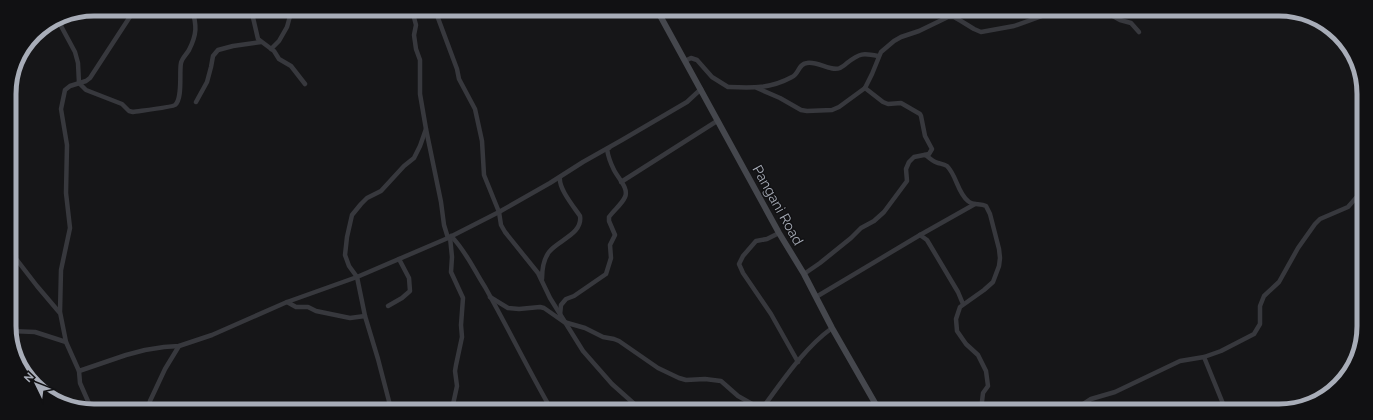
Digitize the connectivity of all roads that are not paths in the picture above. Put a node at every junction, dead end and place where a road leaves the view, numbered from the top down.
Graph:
1 (130, 16) edge
2 (194, 16) edge
3 (252, 16) edge
4 (290, 16) edge
5 (414, 16) edge
6 (436, 16) edge
7 (660, 16) edge
8 (1042, 16) edge
9 (1113, 16) edge
10 (62, 23) edge
11 (1139, 32) dead end
12 (261, 42) junction
13 (271, 49) junction
14 (878, 56) junction
15 (685, 61) junction
16 (80, 84) junction
17 (304, 84) dead end
18 (757, 88) junction
19 (865, 88) junction
20 (702, 89) junction
21 (196, 102) dead end
22 (718, 120) junction
23 (426, 129) junction
24 (610, 147) junction
25 (925, 155) junction
26 (560, 177) junction
27 (621, 182) junction
28 (1357, 197) edge
29 (976, 204) junction
30 (499, 212) junction
31 (779, 233) junction
32 (920, 235) junction
33 (450, 237) junction
34 (16, 259) edge
35 (399, 259) junction
36 (804, 274) junction
37 (357, 277) junction
38 (542, 279) junction
39 (490, 297) junction
40 (816, 297) junction
41 (287, 302) junction
42 (963, 304) junction
43 (388, 306) dead end
44 (60, 312) junction
45 (560, 315) junction
46 (365, 316) junction
47 (564, 322) junction
48 (832, 328) junction
49 (16, 331) edge
50 (66, 342) junction
51 (179, 346) junction
52 (1204, 357) junction
53 (798, 362) junction
54 (79, 371) junction
55 (89, 404) edge
56 (149, 404) edge
57 (390, 404) edge
58 (453, 404) edge
59 (548, 404) edge
60 (634, 404) edge
61 (752, 404) edge
62 (765, 404) edge
63 (876, 404) edge
64 (982, 404) edge
65 (1084, 404) edge
66 (1223, 404) edge

1 - 16 street
2 - 16 street
3 - 12 street
4 - 13 street
5 - 23 street
6 - 30 street
7 - 15 main road, Pangani Road
8 - 14 street
9 - 11 street
10 - 16 street
12 - 13 street
12 - 21 street
13 - 17 street
14 - 18 street
14 - 19 street
15 - 18 street
15 - 20 main road, Pangani Road
16 - 44 street
18 - 19 street
19 - 25 street
20 - 22 main road, Pangani Road
20 - 24 street
22 - 27 street
22 - 31 main road, Pangani Road
23 - 33 street
23 - 37 street
24 - 26 street
24 - 27 street
25 - 29 street
25 - 36 street
26 - 30 street
26 - 38 street
27 - 45 street
28 - 52 street
29 - 32 street
29 - 42 street
30 - 33 street
30 - 38 street
31 - 36 main road, Pangani Road
31 - 53 street
32 - 40 street
32 - 42 street
33 - 35 street
33 - 39 street
33 - 58 street
34 - 44 street
35 - 37 street
35 - 43 street
36 - 40 main road, Pangani Road
37 - 41 street
37 - 46 street
38 - 45 street
39 - 47 street
39 - 59 street
40 - 48 main road, Pangani Road
41 - 46 street
41 - 51 street
42 - 64 street
44 - 50 street
45 - 47 street
46 - 57 street
47 - 60 street
47 - 61 street
48 - 53 street
48 - 63 main road, Pangani Road
49 - 50 street
50 - 54 street
51 - 54 street
51 - 56 street
52 - 65 street
52 - 66 street
53 - 62 street
54 - 55 street

